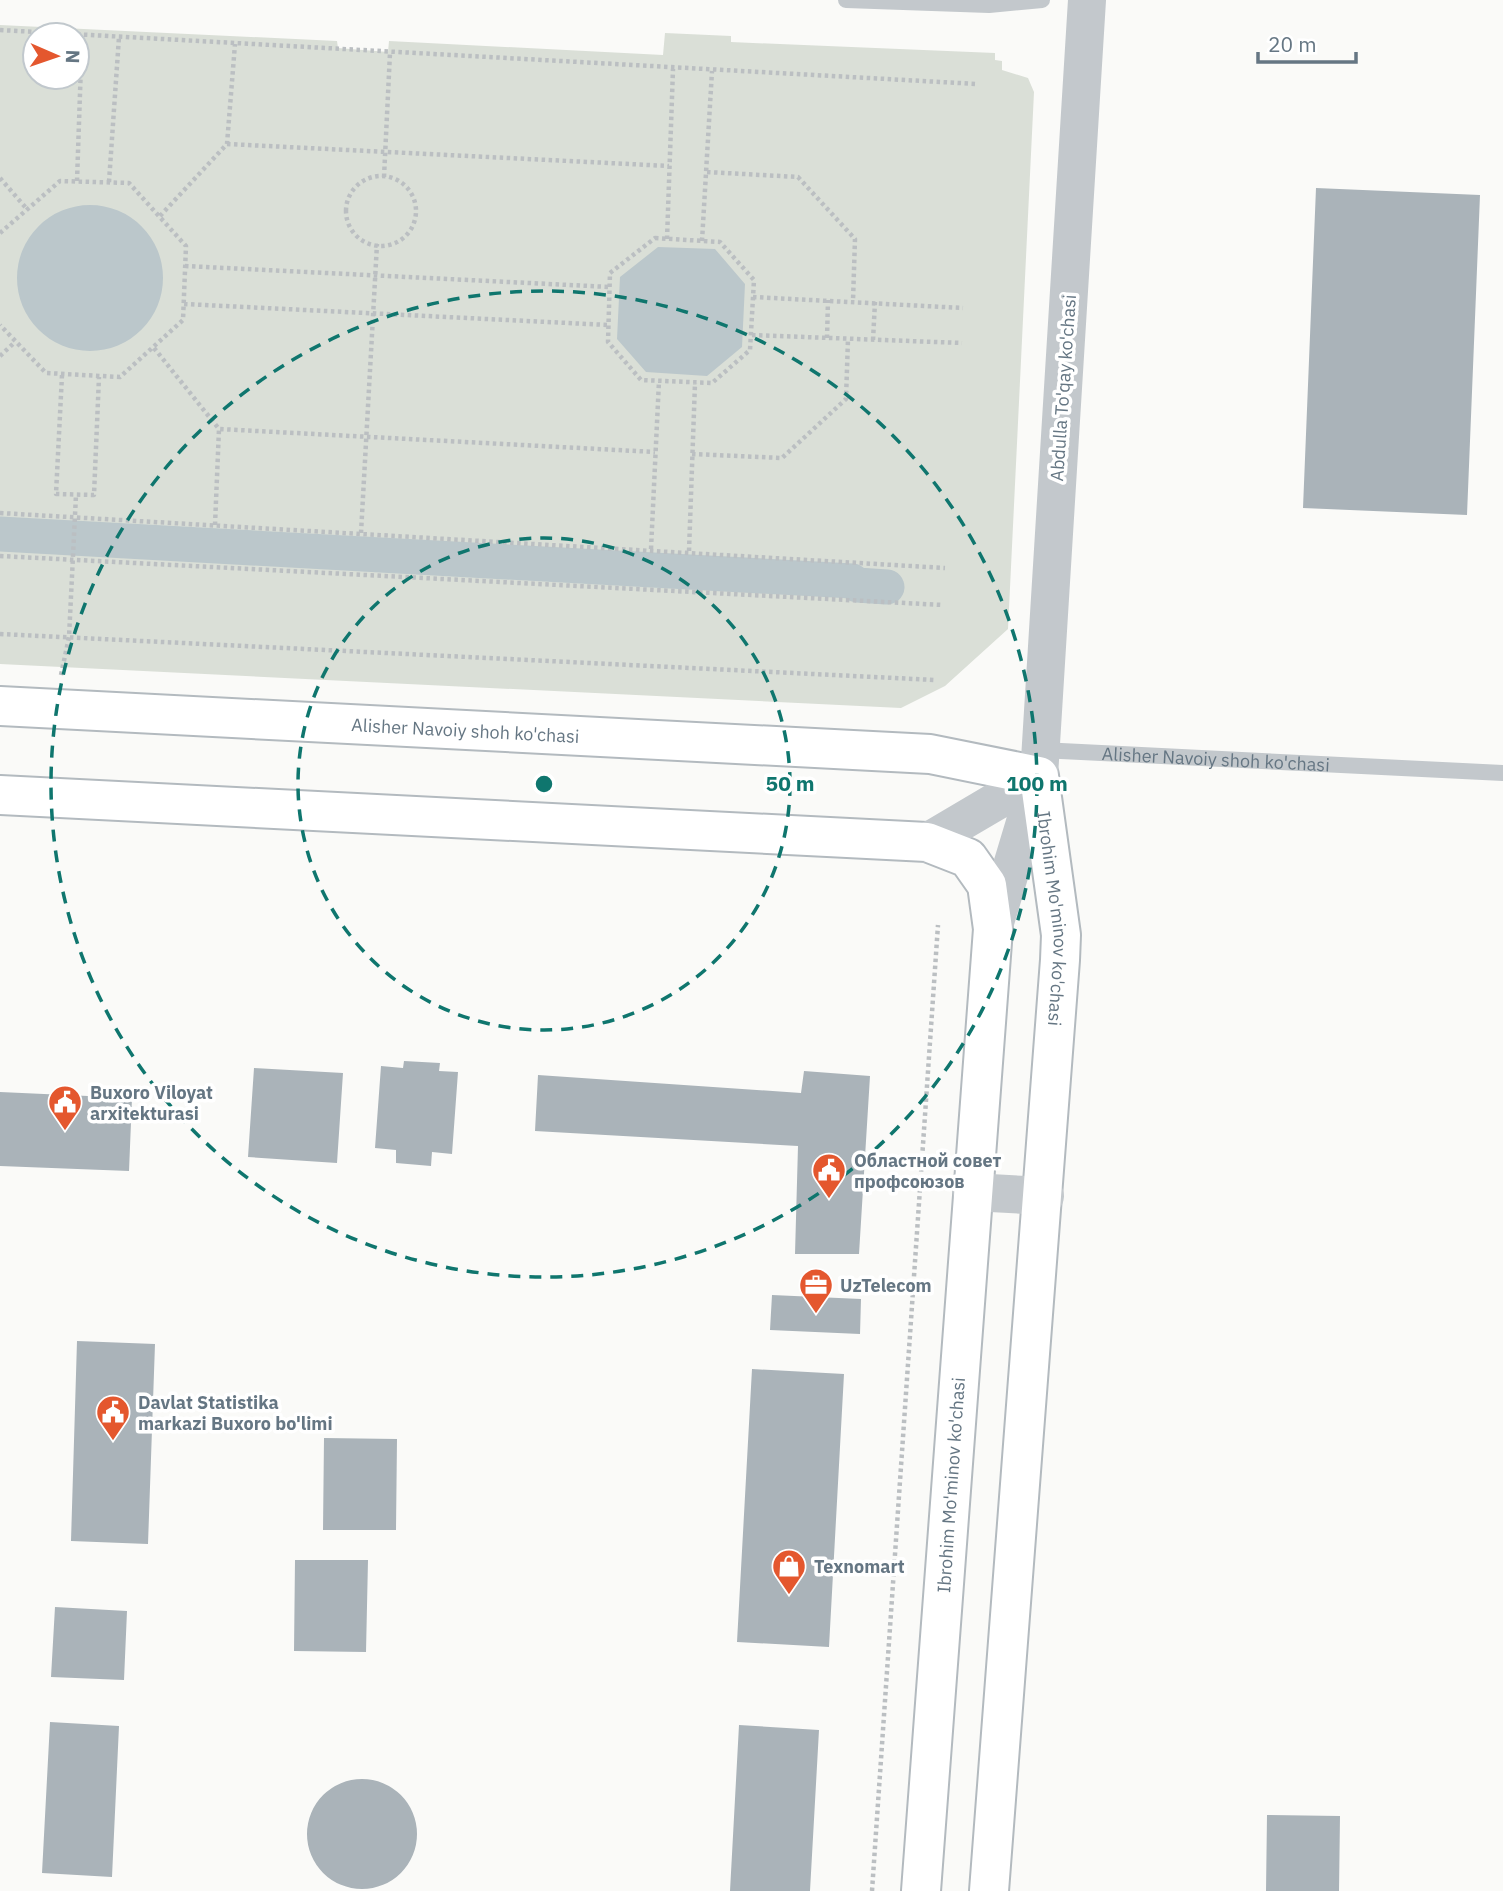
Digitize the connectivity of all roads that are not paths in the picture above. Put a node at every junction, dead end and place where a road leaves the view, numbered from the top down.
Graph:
1 (846, 0) edge
2 (1042, 0) edge
3 (1087, 0) edge
4 (0, 706) edge
5 (1040, 763) junction
6 (1503, 773) edge
7 (0, 795) edge
8 (927, 842) junction
9 (993, 929) junction
10 (972, 1192) junction
11 (1045, 1196) junction
12 (921, 1891) edge
13 (989, 1891) edge

1 - 2 lane
3 - 5 street, Abdulla To'qay ko'chasi
4 - 5 main road, Alisher Navoiy shoh ko'chasi
5 - 6 lane, Alisher Navoiy shoh ko'chasi
5 - 8 street
5 - 9 street, Ibrohim Mo'minov ko'chasi
5 - 11 main road, Ibrohim Mo'minov ko'chasi
7 - 8 main road
8 - 9 main road
9 - 10 main road, Ibrohim Mo'minov ko'chasi
10 - 11 street
10 - 12 main road, Ibrohim Mo'minov ko'chasi
11 - 13 main road, Ibrohim Mo'minov ko'chasi

